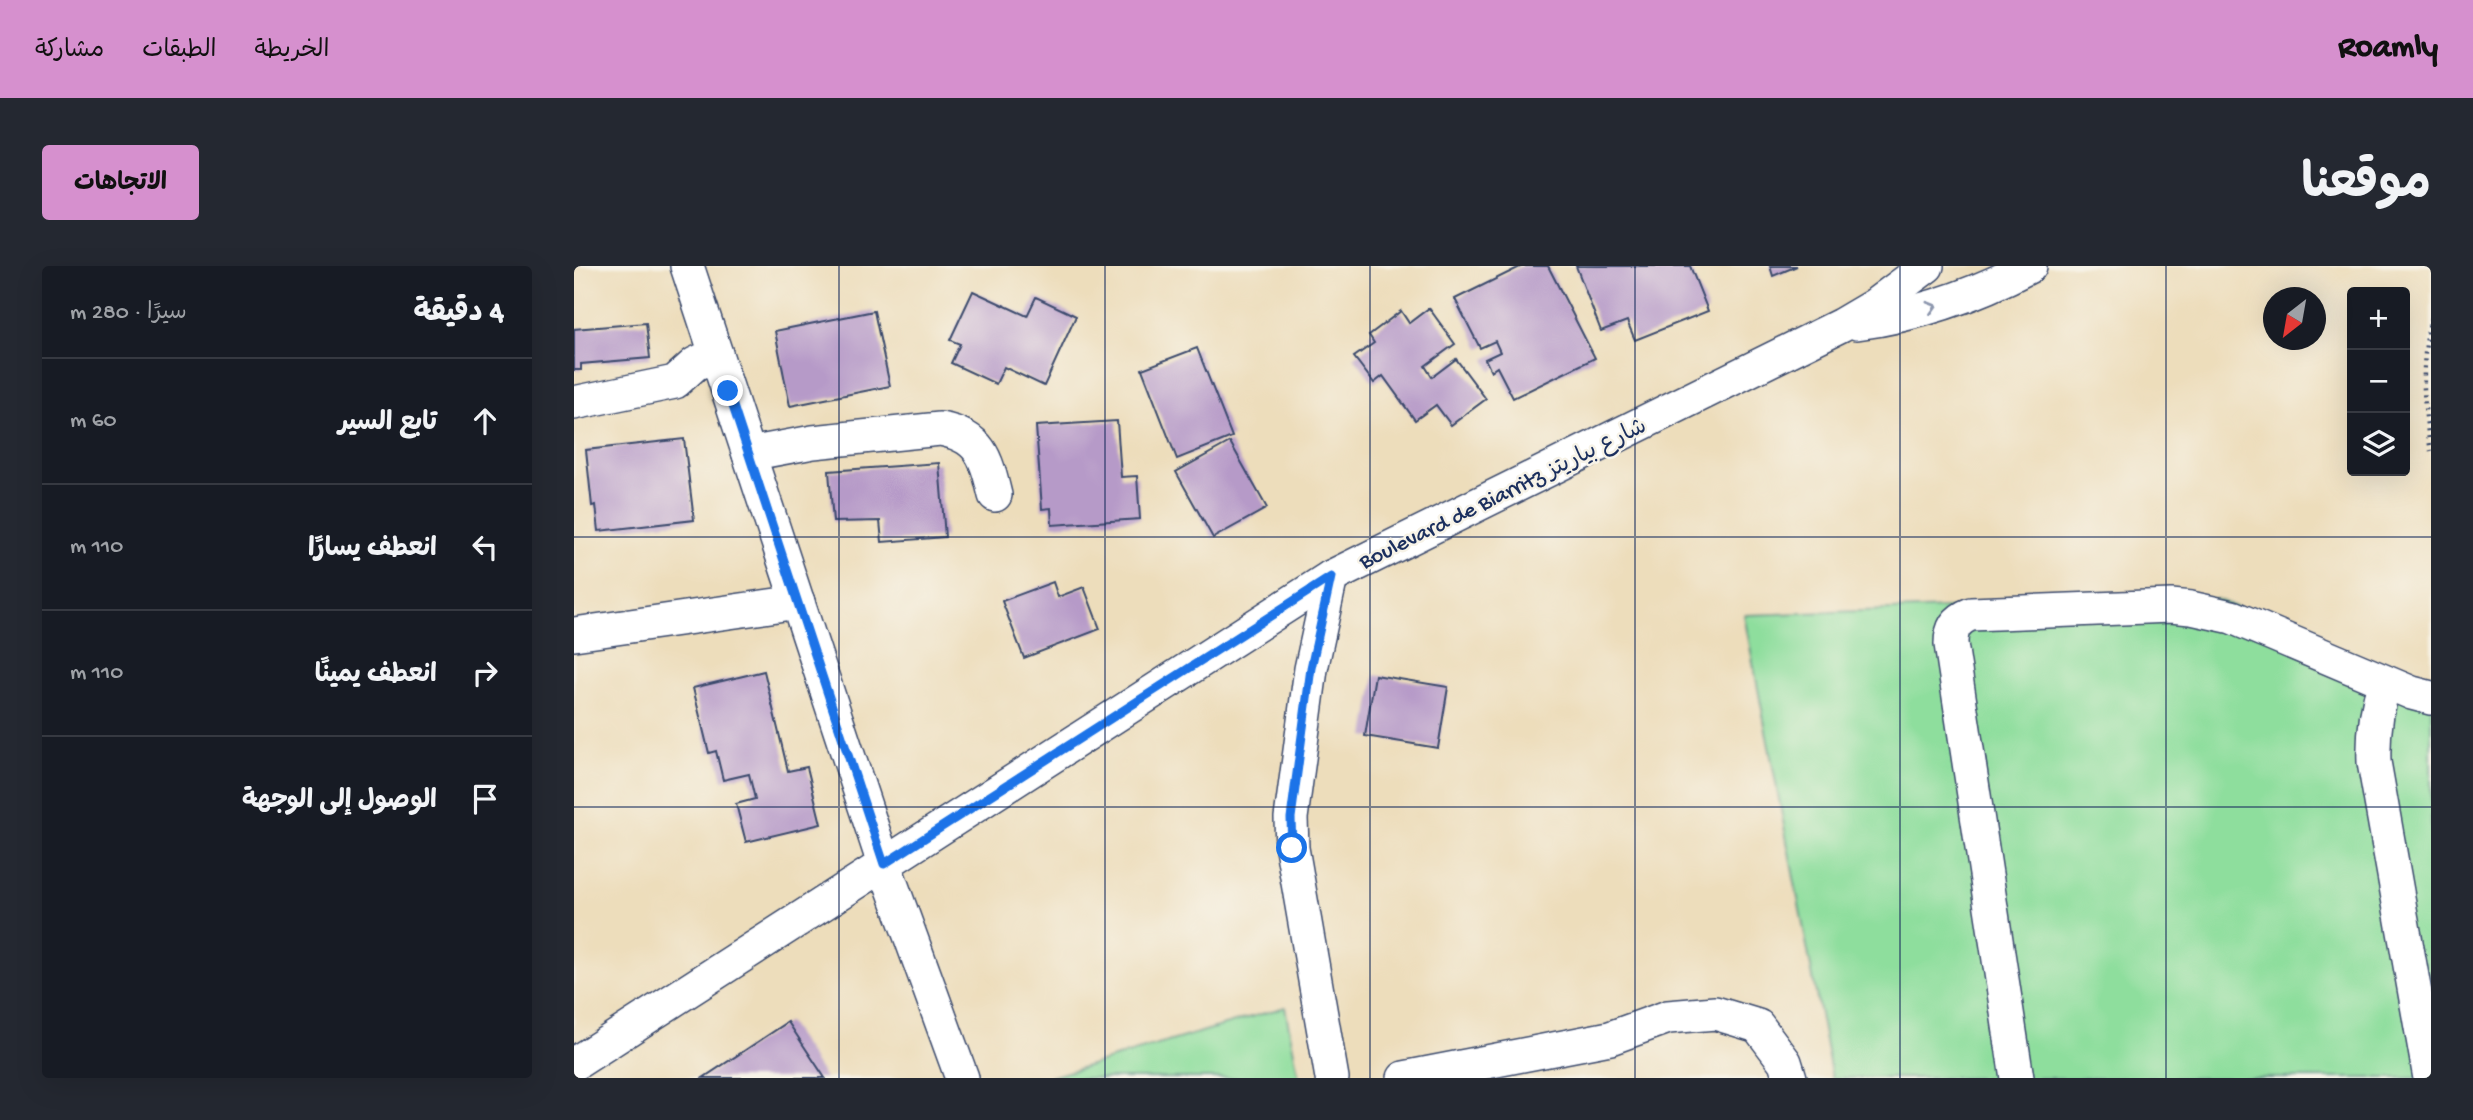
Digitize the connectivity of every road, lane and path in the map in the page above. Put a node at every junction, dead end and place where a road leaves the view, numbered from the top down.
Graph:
1 (687, 266) edge
2 (1927, 266) edge
3 (2030, 266) edge
4 (2431, 318) edge
5 (1841, 326) junction
6 (716, 354) junction
7 (675, 382) junction
8 (728, 391) junction
9 (574, 403) edge
10 (2431, 452) edge
11 (749, 454) junction
12 (995, 495) dead end
13 (1331, 577) junction
14 (798, 602) junction
15 (574, 635) edge
16 (2385, 682) junction
17 (2431, 698) edge
18 (884, 864) junction
19 (574, 1064) edge
20 (962, 1078) edge
21 (1332, 1078) edge
22 (1404, 1078) edge
23 (1790, 1078) edge
24 (2017, 1078) edge
25 (2430, 1078) edge

1 - 6 street
2 - 5 street, Boulevard de Biarritz شارع بياريتز
5 -> 3 street, Boulevard de Biarritz شارع بياريتز
4 - 10 path
5 - 13 street, Boulevard de Biarritz شارع بياريتز
6 - 7 street
6 - 8 street
7 - 8 street
7 - 9 street
8 - 11 street
11 - 12 street
11 - 14 street
13 - 18 street, Boulevard de Biarritz شارع بياريتز
13 - 21 street
14 - 15 street
14 - 18 street
16 - 17 street
16 - 24 street
16 - 25 street
18 - 19 street, Boulevard de Biarritz شارع بياريتز
18 - 20 street
22 - 23 street

